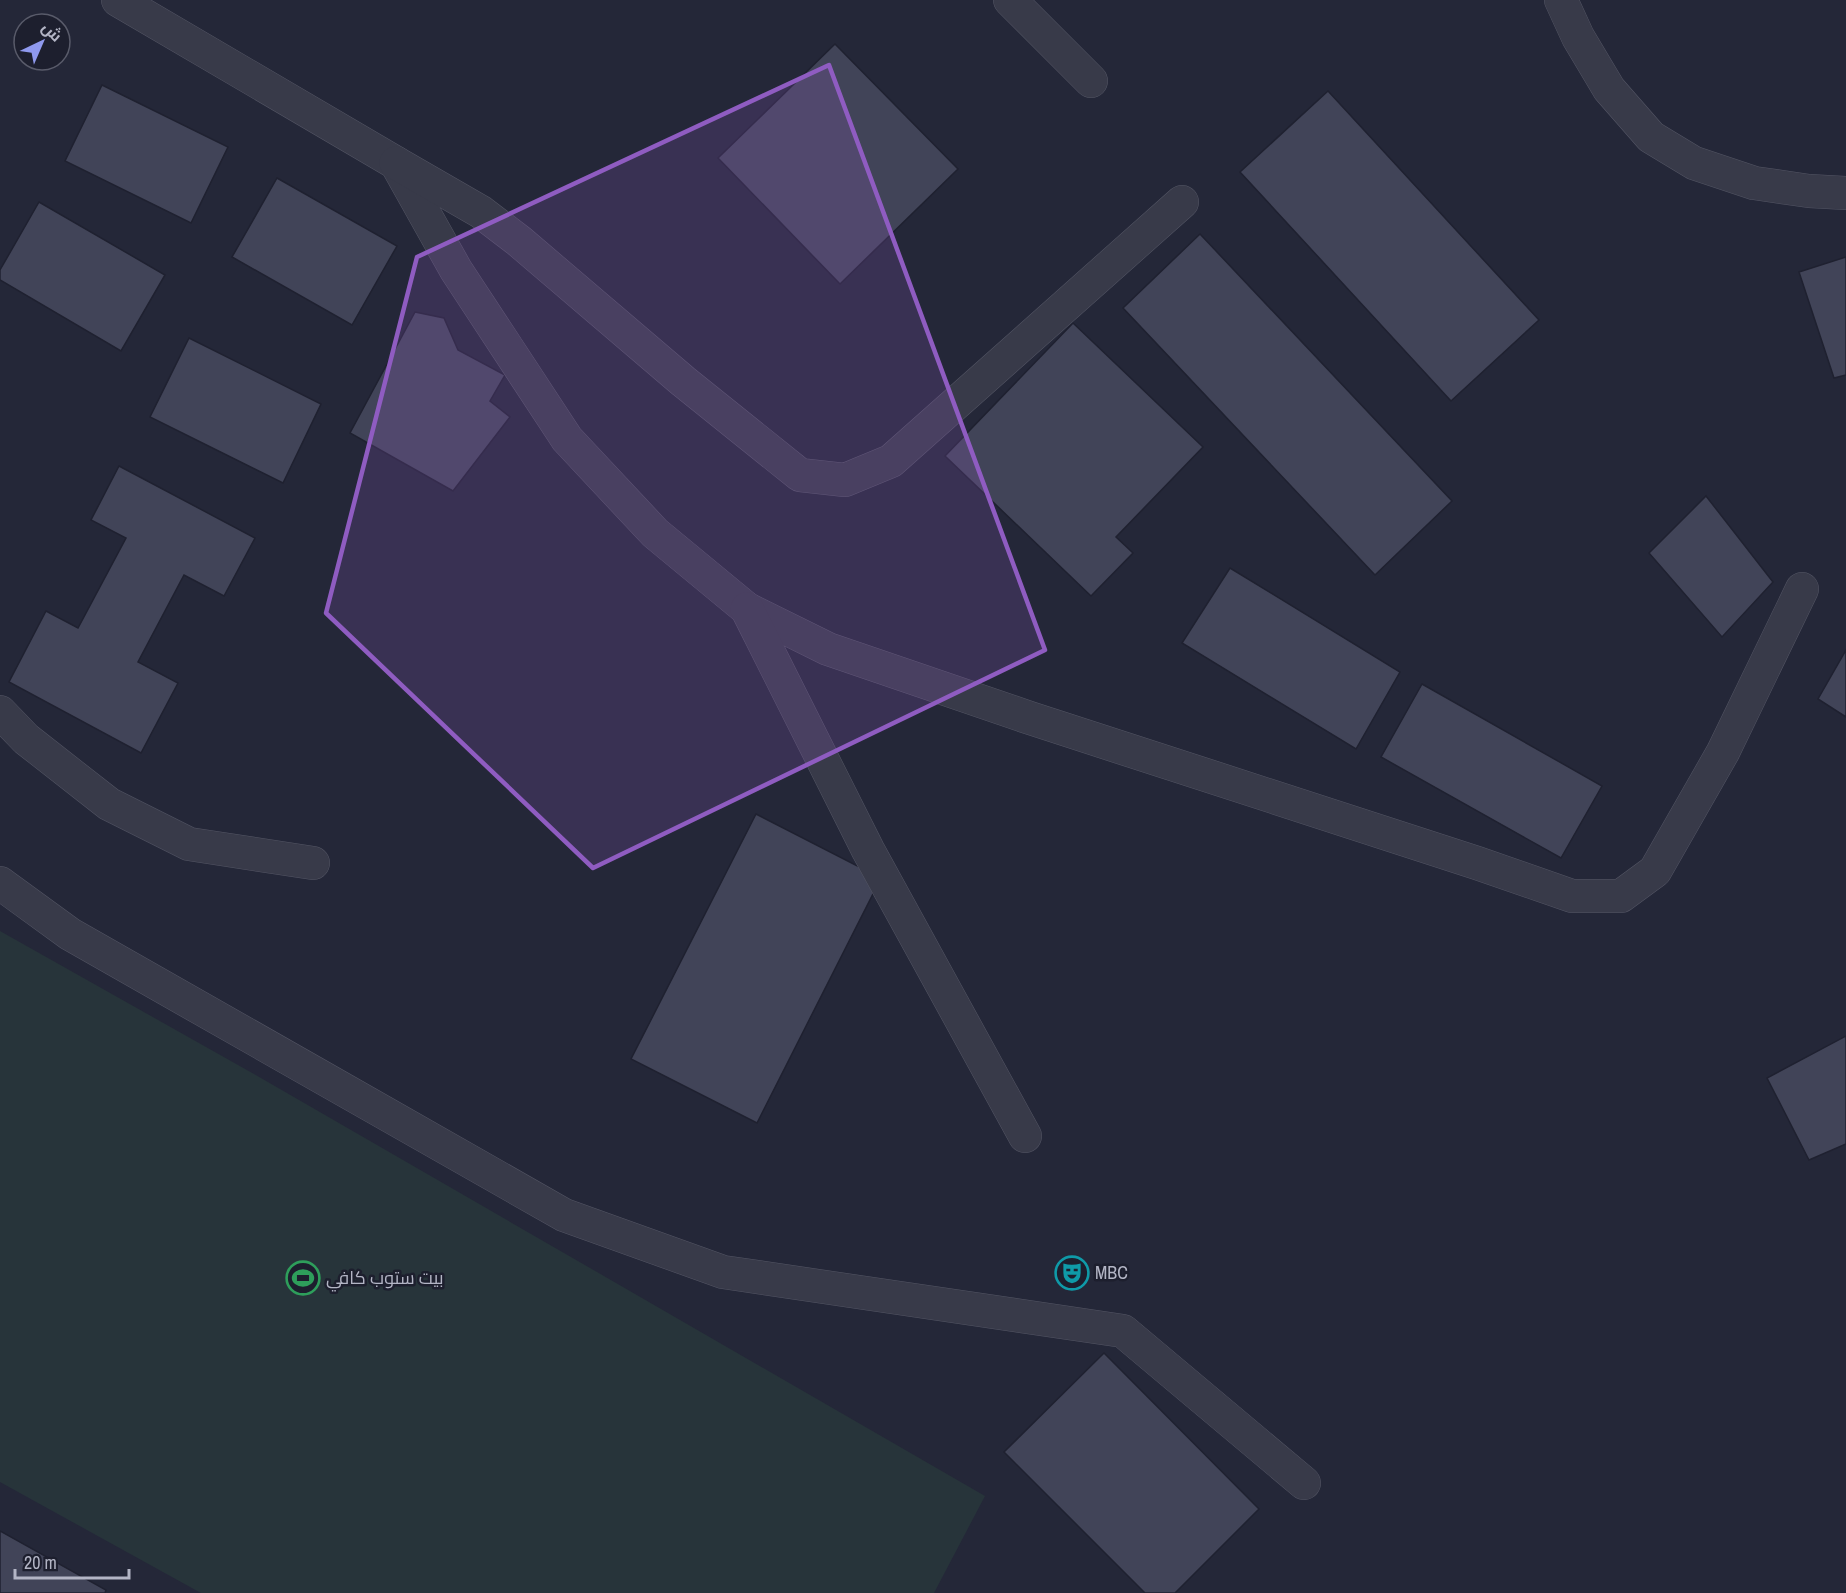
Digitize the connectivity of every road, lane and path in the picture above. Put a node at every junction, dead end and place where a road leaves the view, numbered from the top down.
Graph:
1 (118, 0) edge
2 (1010, 0) edge
3 (1561, 0) edge
4 (1091, 81) dead end
5 (396, 163) junction
6 (1846, 193) edge
7 (1182, 202) dead end
8 (1802, 589) dead end
9 (747, 609) junction
10 (0, 712) edge
11 (313, 864) dead end
12 (0, 883) edge
13 (1025, 1136) dead end
14 (1304, 1483) dead end

1 - 5 street
2 - 4 street
3 - 6 street
5 - 7 street
5 - 9 street
8 - 9 street
9 - 13 street
10 - 11 street
12 - 14 street

